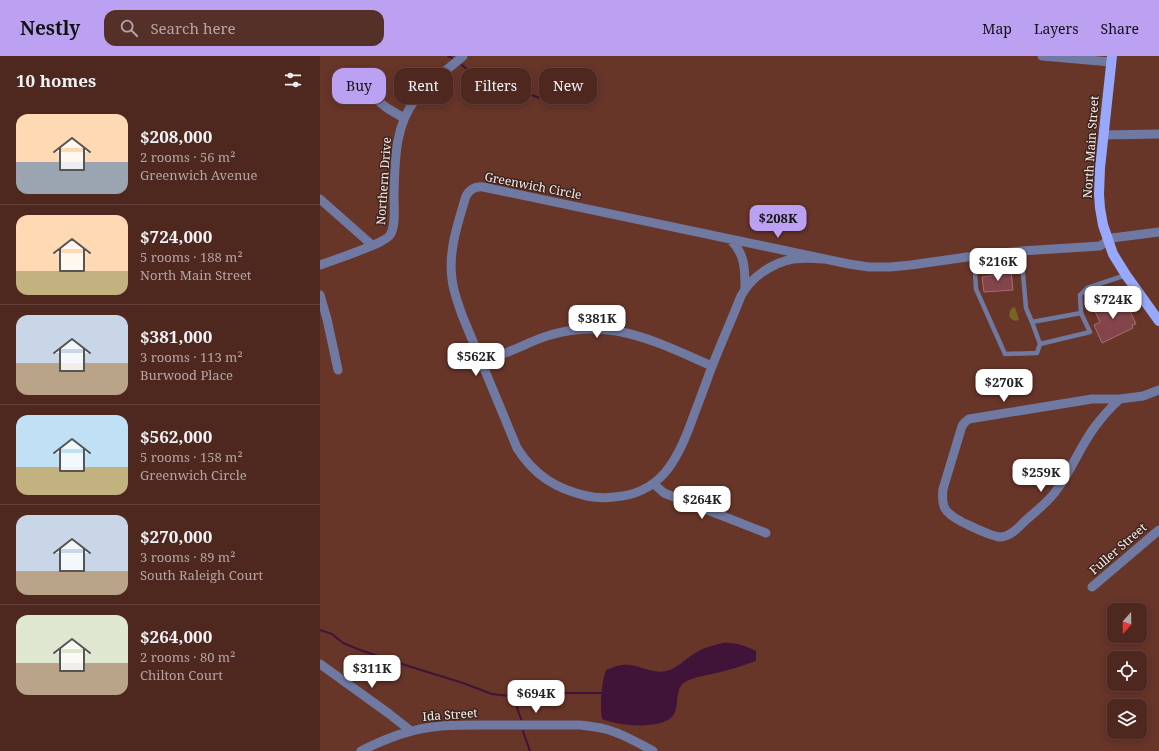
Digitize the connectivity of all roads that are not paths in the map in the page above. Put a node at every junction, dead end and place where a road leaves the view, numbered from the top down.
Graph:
1 (463, 56) edge
2 (1042, 56) edge
3 (1111, 59) edge
4 (382, 104) edge
5 (404, 118) junction
6 (1159, 134) edge
7 (1104, 135) junction
8 (320, 199) edge
9 (1159, 232) edge
10 (730, 239) junction
11 (1108, 240) junction
12 (372, 245) junction
13 (1021, 251) junction
14 (974, 256) junction
15 (822, 258) junction
16 (320, 265) edge
17 (1126, 275) junction
18 (745, 288) junction
19 (320, 296) edge
20 (1081, 313) junction
21 (1159, 321) edge
22 (1032, 322) junction
23 (1040, 344) junction
24 (482, 362) junction
25 (712, 366) junction
26 (338, 370) dead end
27 (1159, 390) edge
28 (1120, 398) junction
29 (654, 484) junction
30 (1159, 530) edge
31 (766, 533) dead end
32 (1092, 587) dead end
33 (320, 664) edge
34 (411, 731) junction
35 (361, 751) edge
36 (653, 751) edge

1 - 5 street, Northern Drive
2 - 3 street
3 - 7 main road, North Main Street
4 - 5 street
5 - 12 street, Northern Drive
6 - 7 street
7 - 11 main road, North Main Street
8 - 12 street
9 - 11 street
10 - 15 street
10 - 18 street, Greenwich Circle
10 - 24 street, Greenwich Circle
11 - 13 street
11 - 17 main road, North Main Street
12 - 16 street
13 - 14 street
13 - 22 lane
14 - 15 street
14 - 23 lane
15 - 18 street, Greenwich Circle
17 - 20 lane
17 - 21 main road, North Main Street
18 - 25 street, Greenwich Circle
19 - 26 street
20 - 22 lane
20 - 23 lane
22 - 23 lane
24 - 25 street
24 - 29 street, Greenwich Circle
25 - 29 street, Greenwich Circle
27 - 28 street
28 - 28 street
29 - 31 street
30 - 32 street, Fuller Street
33 - 34 street
34 - 35 street, Ida Street
34 - 36 street, Ida Street

